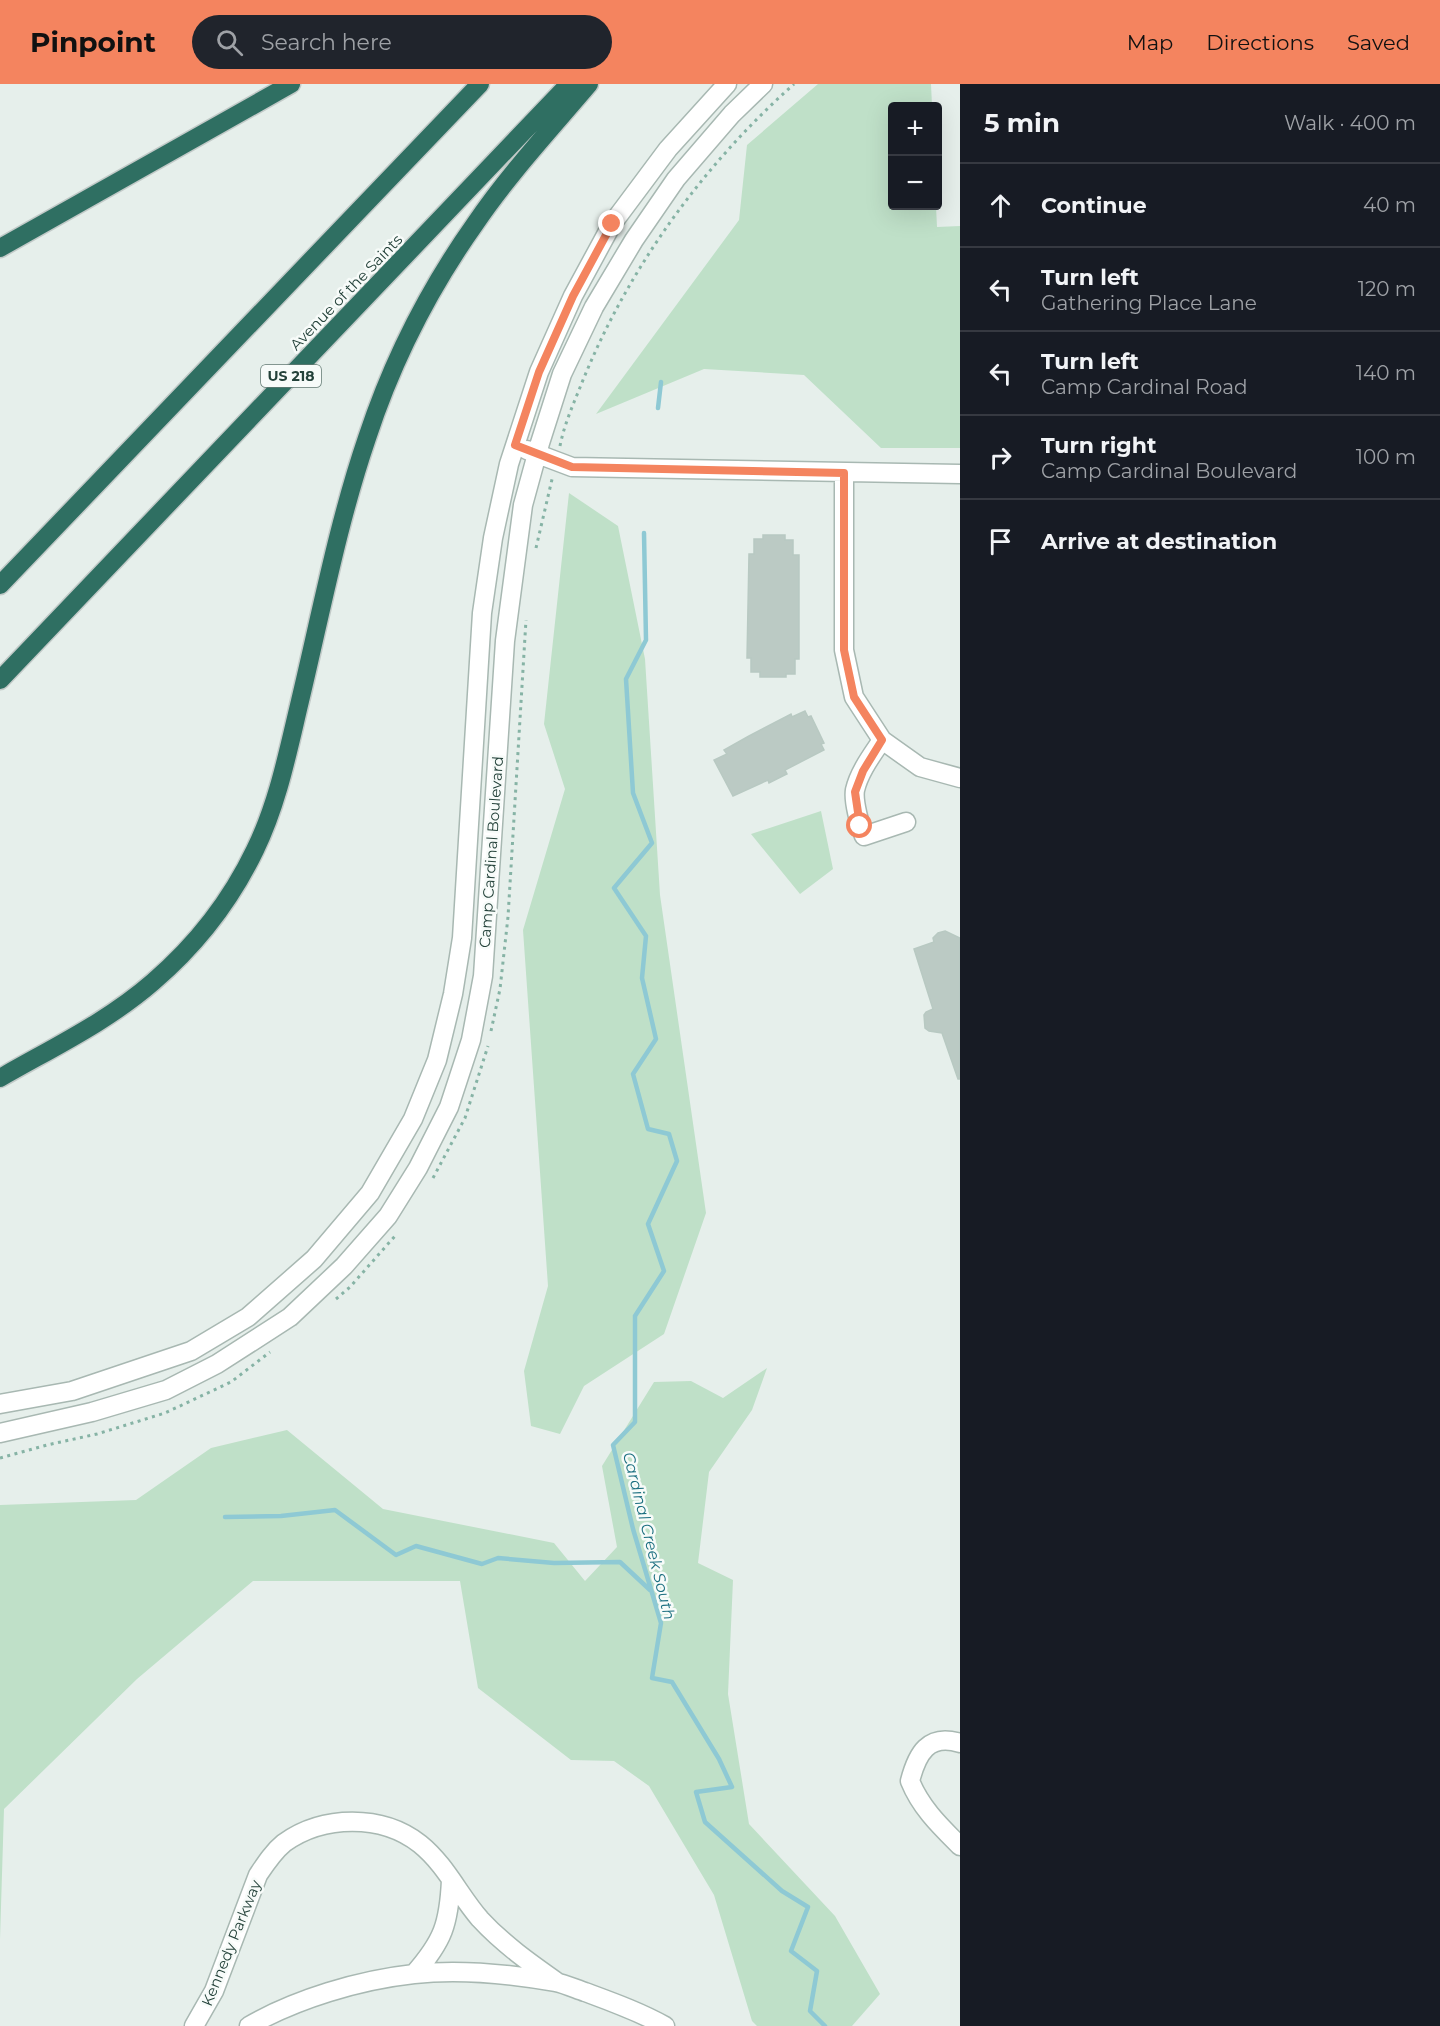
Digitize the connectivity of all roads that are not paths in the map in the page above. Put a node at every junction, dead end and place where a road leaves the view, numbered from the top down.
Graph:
1 (291, 84) edge
2 (480, 84) edge
3 (569, 84) edge
4 (589, 84) edge
5 (727, 84) edge
6 (763, 84) edge
7 (0, 248) edge
8 (515, 445) junction
9 (537, 454) junction
10 (844, 473) junction
11 (960, 474) edge
12 (5, 579) edge
13 (6, 674) edge
14 (882, 740) junction
15 (960, 778) edge
16 (906, 822) dead end
17 (0, 1078) edge
18 (0, 1404) edge
19 (0, 1433) edge
20 (960, 1743) edge
21 (960, 1846) edge
22 (451, 1880) junction
23 (414, 1974) junction
24 (557, 1982) junction
25 (194, 2026) edge
26 (249, 2026) edge
27 (665, 2026) edge

1 - 7 highway
2 - 12 highway
3 - 13 highway, Avenue of the Saints / US 218
4 - 17 highway
5 - 8 street, Camp Cardinal Boulevard
6 - 9 street, Camp Cardinal Boulevard
8 - 9 street
8 - 18 street, Camp Cardinal Boulevard
9 - 10 street
9 - 19 street, Camp Cardinal Boulevard
10 - 11 street
10 - 14 street
14 - 15 street
14 - 16 street
20 - 21 street
22 - 23 street
22 - 24 street, Kennedy Parkway
22 - 25 street, Kennedy Parkway
23 - 24 street, Kennedy Parkway
23 - 26 street, Kennedy Parkway
24 - 27 street, Kennedy Parkway

